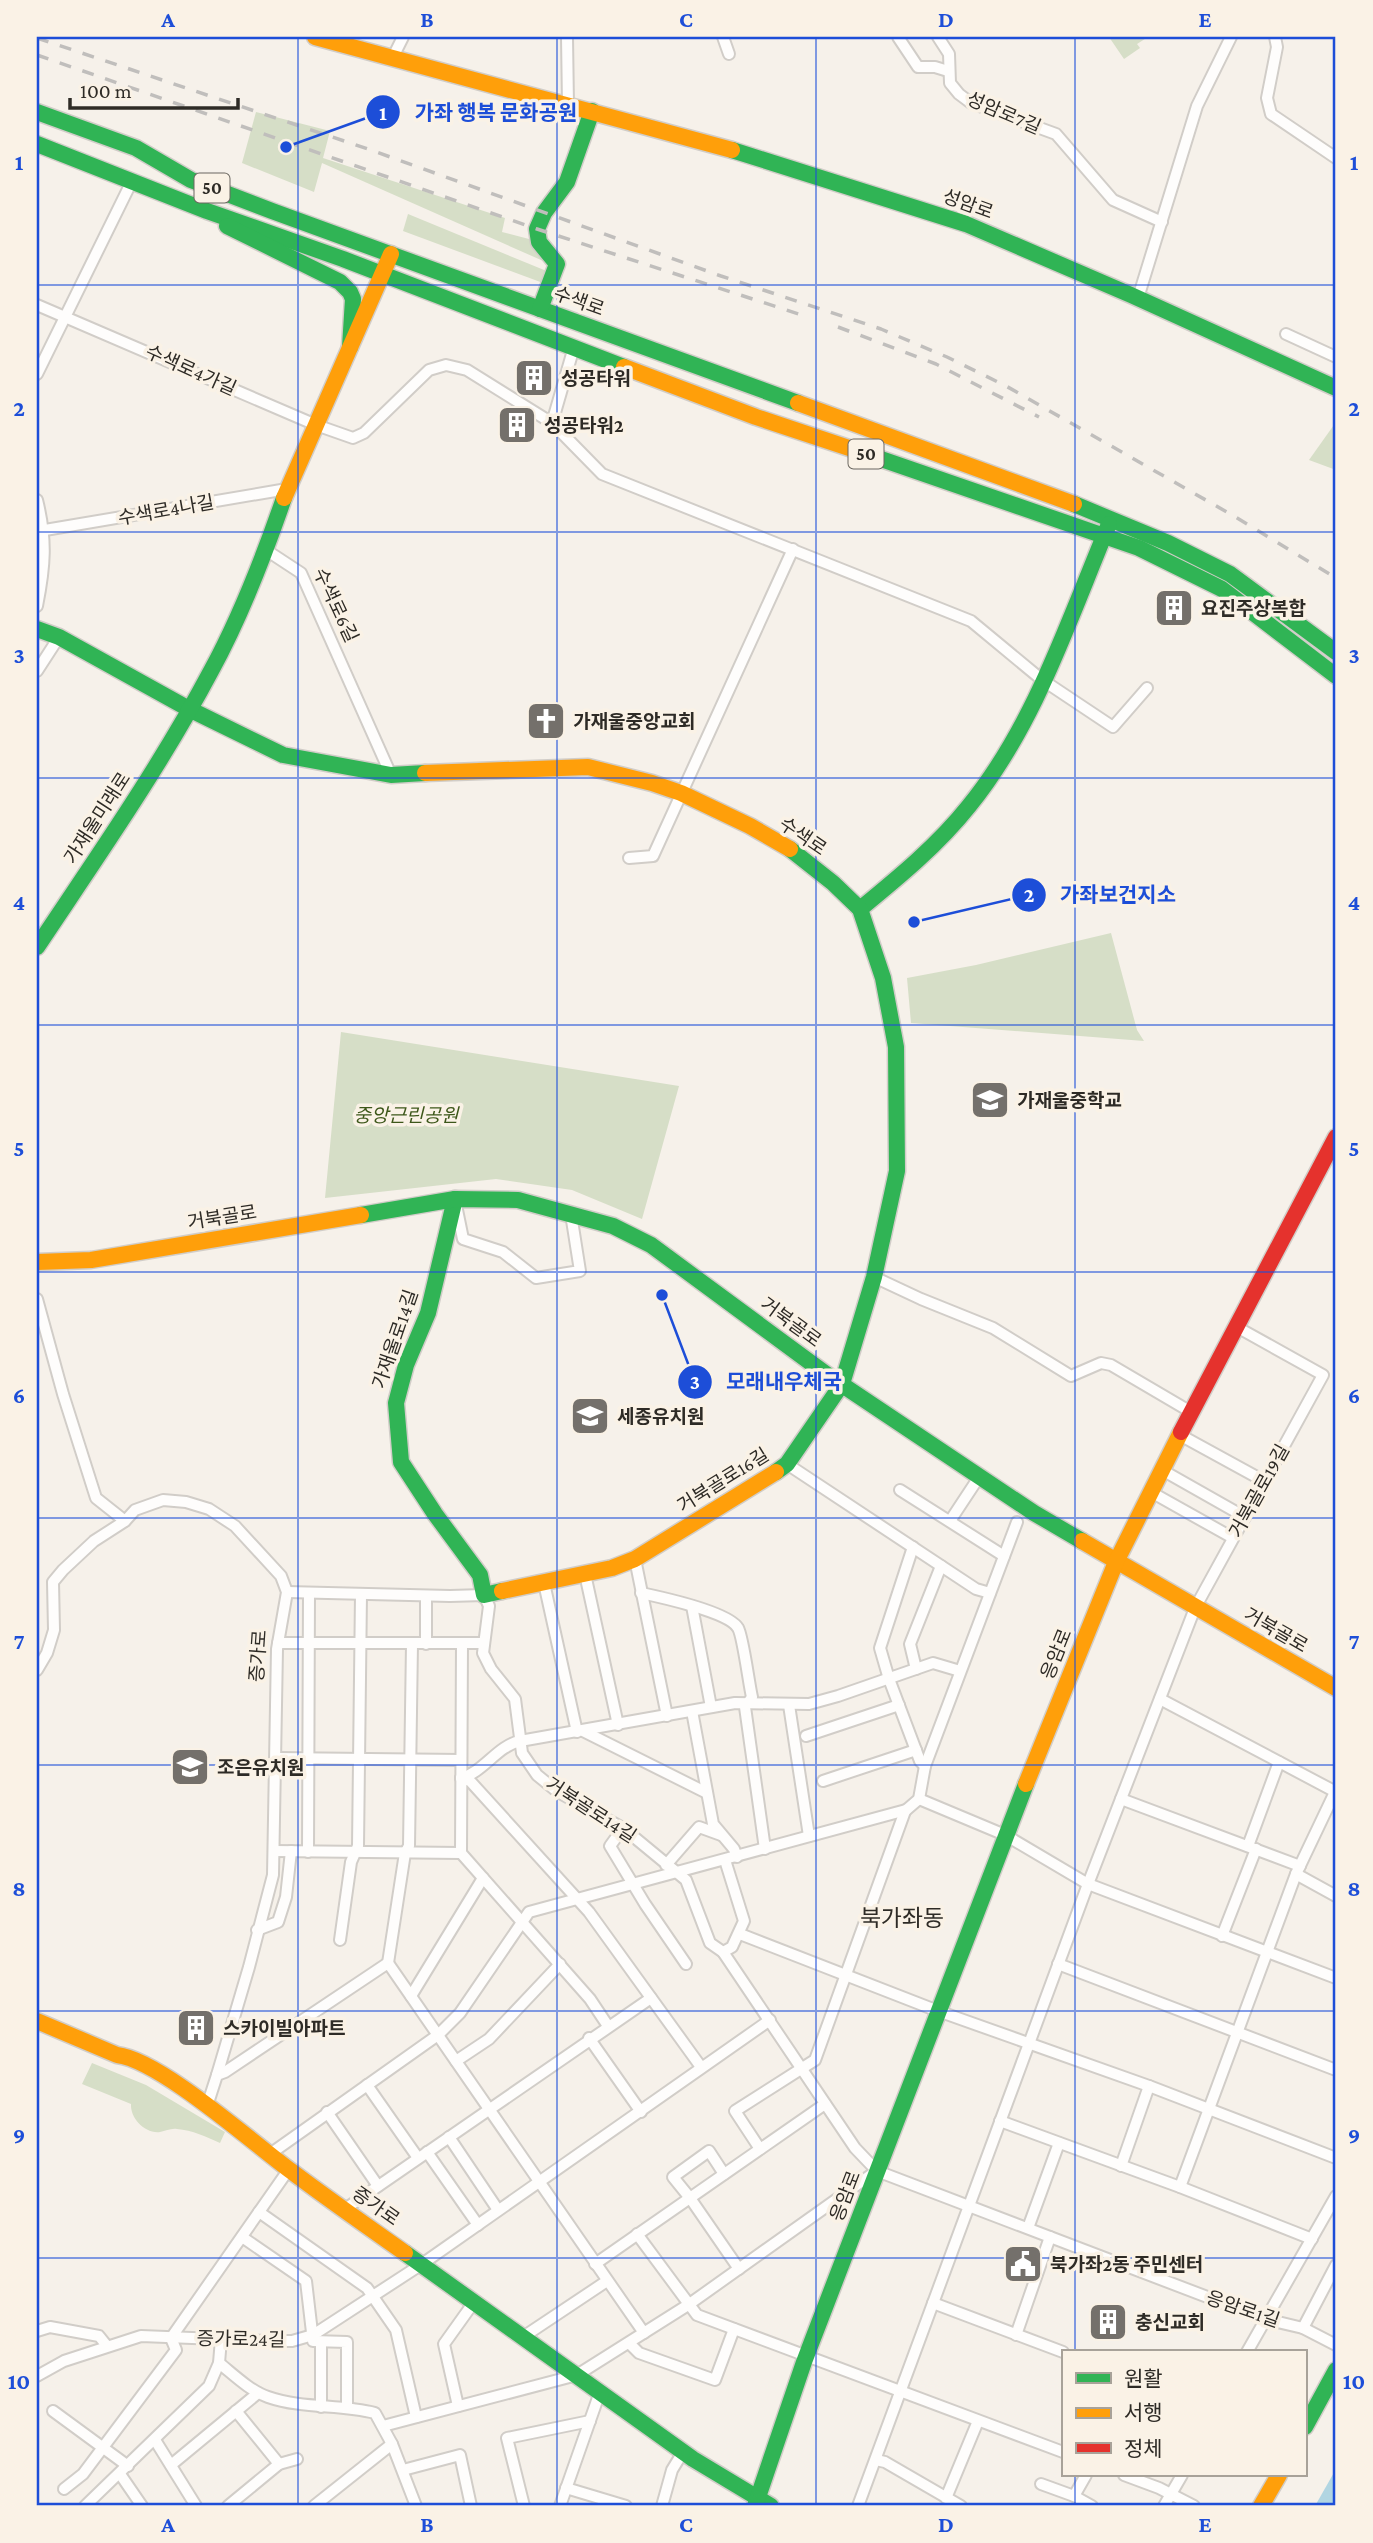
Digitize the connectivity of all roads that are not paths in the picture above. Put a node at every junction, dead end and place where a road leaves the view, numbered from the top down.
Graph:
1 (315, 37) edge
2 (403, 37) edge
3 (567, 37) edge
4 (723, 37) edge
5 (898, 37) edge
6 (938, 37) edge
7 (1231, 37) edge
8 (1275, 37) edge
9 (729, 54) dead end
10 (393, 57) junction
11 (948, 71) junction
12 (568, 105) junction
13 (592, 111) junction
14 (37, 112) edge
15 (37, 145) edge
16 (1336, 158) edge
17 (132, 181) junction
18 (207, 211) junction
19 (1162, 222) junction
20 (391, 254) junction
21 (383, 274) junction
22 (1138, 298) junction
23 (37, 304) edge
24 (540, 309) junction
25 (66, 316) junction
26 (1286, 334) dead end
27 (350, 347) junction
28 (574, 347) junction
29 (1336, 357) edge
30 (37, 374) edge
31 (1336, 388) edge
32 (552, 423) junction
33 (316, 425) junction
34 (286, 489) junction
35 (37, 500) edge
36 (1111, 518) junction
37 (45, 530) junction
38 (1104, 535) junction
39 (793, 549) junction
40 (266, 550) junction
41 (37, 607) edge
42 (37, 629) edge
43 (60, 637) junction
44 (1336, 652) edge
45 (37, 671) edge
46 (1336, 676) edge
47 (1041, 679) junction
48 (1147, 688) dead end
49 (189, 709) junction
50 (391, 775) junction
51 (681, 793) junction
52 (629, 858) dead end
53 (860, 909) junction
54 (37, 947) edge
55 (1336, 1137) edge
56 (455, 1199) junction
57 (571, 1214) junction
58 (37, 1262) edge
59 (874, 1277) junction
60 (37, 1299) edge
61 (1235, 1326) junction
62 (842, 1384) junction
63 (1191, 1412) junction
64 (1180, 1435) junction
65 (787, 1464) junction
66 (1162, 1470) junction
67 (979, 1477) junction
68 (1264, 1481) junction
69 (900, 1490) dead end
70 (1151, 1492) junction
71 (1245, 1517) junction
72 (125, 1521) junction
73 (950, 1521) junction
74 (1017, 1522) dead end
75 (1233, 1538) junction
76 (913, 1547) junction
77 (1004, 1556) junction
78 (635, 1559) junction
79 (1116, 1562) junction
80 (941, 1566) junction
81 (586, 1574) junction
82 (544, 1583) junction
83 (287, 1592) junction
84 (309, 1593) junction
85 (641, 1593) junction
86 (990, 1593) junction
87 (360, 1594) junction
88 (484, 1595) junction
89 (426, 1596) junction
90 (692, 1606) junction
91 (1195, 1608) junction
92 (278, 1643) junction
93 (309, 1643) junction
94 (359, 1643) junction
95 (484, 1643) junction
96 (411, 1644) junction
97 (426, 1644) junction
98 (462, 1644) junction
99 (916, 1669) junction
100 (37, 1670) edge
101 (960, 1671) junction
102 (889, 1679) junction
103 (1336, 1688) edge
104 (1160, 1699) junction
105 (748, 1703) junction
106 (789, 1705) junction
107 (899, 1705) junction
108 (711, 1707) junction
109 (692, 1711) junction
110 (667, 1716) junction
111 (618, 1725) junction
112 (580, 1732) junction
113 (806, 1736) dead end
114 (520, 1741) junction
115 (916, 1750) junction
116 (276, 1758) junction
117 (308, 1759) junction
118 (359, 1759) junction
119 (410, 1760) junction
120 (461, 1760) junction
121 (1279, 1762) junction
122 (925, 1766) junction
123 (461, 1778) junction
124 (823, 1781) dead end
125 (1336, 1791) edge
126 (707, 1793) junction
127 (919, 1798) junction
128 (1121, 1799) junction
129 (906, 1810) junction
130 (623, 1828) junction
131 (1005, 1835) junction
132 (724, 1836) junction
133 (809, 1836) junction
134 (1252, 1847) junction
135 (765, 1849) junction
136 (274, 1851) junction
137 (291, 1851) junction
138 (308, 1852) junction
139 (354, 1852) junction
140 (405, 1853) junction
141 (460, 1853) junction
142 (737, 1857) junction
143 (725, 1860) junction
144 (666, 1865) junction
145 (1298, 1870) junction
146 (677, 1873) junction
147 (483, 1878) junction
148 (1088, 1884) junction
149 (635, 1885) junction
150 (1336, 1896) edge
151 (578, 1899) junction
152 (522, 1920) junction
153 (257, 1930) junction
154 (740, 1934) junction
155 (1222, 1936) junction
156 (340, 1940) dead end
157 (723, 1952) junction
158 (1266, 1953) junction
159 (387, 1963) junction
160 (560, 1964) junction
161 (686, 1964) dead end
162 (1058, 1964) junction
163 (846, 1975) junction
164 (1336, 1978) edge
165 (411, 1996) junction
166 (651, 1998) junction
167 (938, 2011) junction
168 (770, 2020) junction
169 (37, 2021) edge
170 (608, 2026) junction
171 (1238, 2032) junction
172 (438, 2035) junction
173 (589, 2038) junction
174 (1029, 2043) junction
175 (456, 2061) junction
176 (701, 2067) junction
177 (802, 2067) junction
178 (1336, 2070) edge
179 (217, 2075) junction
180 (367, 2085) junction
181 (1149, 2086) junction
182 (825, 2104) junction
183 (207, 2106) junction
184 (489, 2110) junction
185 (1210, 2110) junction
186 (327, 2112) junction
187 (641, 2112) junction
188 (1000, 2121) junction
189 (449, 2137) junction
190 (1059, 2143) junction
191 (760, 2149) junction
192 (270, 2154) junction
193 (423, 2155) junction
194 (1336, 2158) edge
195 (1121, 2166) junction
196 (289, 2169) junction
197 (877, 2171) junction
198 (724, 2174) junction
199 (539, 2182) junction
200 (379, 2186) junction
201 (1180, 2187) junction
202 (1336, 2196) edge
203 (690, 2198) junction
204 (968, 2206) junction
205 (345, 2209) junction
206 (498, 2210) junction
207 (259, 2211) junction
208 (478, 2225) junction
209 (1028, 2228) junction
210 (637, 2234) junction
211 (242, 2237) junction
212 (1051, 2237) junction
213 (1312, 2239) junction
214 (422, 2264) junction
215 (595, 2264) junction
216 (1336, 2265) edge
217 (739, 2269) junction
218 (607, 2281) junction
219 (374, 2296) junction
220 (474, 2302) junction
221 (933, 2304) junction
222 (688, 2305) junction
223 (1265, 2319) junction
224 (1303, 2328) junction
225 (734, 2329) junction
226 (37, 2331) edge
227 (644, 2333) junction
228 (1016, 2335) junction
229 (523, 2337) junction
230 (171, 2338) junction
231 (317, 2338) junction
232 (221, 2339) junction
233 (629, 2343) junction
234 (1336, 2345) edge
235 (107, 2346) junction
236 (1248, 2350) edge
237 (1062, 2352) edge
238 (806, 2357) junction
239 (219, 2363) junction
240 (1336, 2370) edge
241 (577, 2375) junction
242 (37, 2376) edge
243 (600, 2392) junction
244 (257, 2393) junction
245 (901, 2393) junction
246 (1310, 2403) edge
247 (458, 2406) junction
248 (320, 2407) junction
249 (347, 2408) junction
250 (53, 2411) dead end
251 (236, 2412) junction
252 (416, 2417) junction
253 (590, 2421) junction
254 (978, 2421) junction
255 (1306, 2422) edge
256 (383, 2426) junction
257 (155, 2440) junction
258 (392, 2444) junction
259 (102, 2445) junction
260 (683, 2452) junction
261 (1062, 2452) edge
262 (297, 2459) dead end
263 (876, 2460) junction
264 (279, 2464) junction
265 (170, 2465) junction
266 (124, 2470) junction
267 (403, 2470) junction
268 (1085, 2476) edge
269 (1126, 2476) edge
270 (1181, 2476) edge
271 (1278, 2476) edge
272 (1041, 2484) dead end
273 (566, 2488) junction
274 (64, 2489) dead end
275 (1171, 2494) junction
276 (1074, 2496) junction
277 (946, 2498) junction
278 (762, 2504) edge
279 (87, 2506) edge
280 (142, 2506) edge
281 (196, 2506) edge
282 (228, 2506) edge
283 (314, 2506) edge
284 (416, 2506) edge
285 (471, 2506) edge
286 (524, 2506) edge
287 (560, 2506) edge
288 (626, 2506) edge
289 (662, 2506) edge
290 (858, 2506) edge
291 (961, 2506) edge
292 (1092, 2506) edge
293 (1164, 2506) edge
294 (1194, 2506) edge
295 (1261, 2506) edge

1 - 10 main road, 성암로
2 - 10 street
3 - 12 street
4 - 9 street
5 - 11 street
6 - 11 street, 성암로7길
7 - 19 street
8 - 16 street
10 - 12 main road, 성암로
11 - 19 street, 성암로7길
12 - 13 main road, 성암로
13 - 22 main road, 성암로
13 - 24 main road
14 - 20 main road, 수색로 / 50
15 - 17 main road, 50
17 - 18 main road, 50
17 - 25 street
18 - 21 main road, 50
18 - 27 main road
19 - 22 street
20 - 21 main road
20 - 24 main road, 수색로 / 50
21 - 27 main road
21 - 28 main road, 50
22 - 31 main road, 성암로
23 - 25 street, 수색로4가길
24 - 36 main road, 수색로 / 50
25 - 30 street
25 - 33 street, 수색로4가길
26 - 29 street
27 - 33 main road
28 - 32 street
28 - 38 main road, 50
32 - 33 street
32 - 39 street
33 - 34 main road
34 - 37 street, 수색로4나길
34 - 40 main road
35 - 37 street
36 - 38 main road
36 - 44 main road, 수색로 / 50
37 - 41 street
38 - 46 main road, 50
38 - 47 main road
39 - 47 street
39 - 51 street
40 - 49 main road, 가재울미래로
40 - 50 street, 수색로6길
42 - 43 main road
43 - 45 street
43 - 49 main road
47 - 48 street
47 - 53 main road
49 - 50 main road, 수색로
49 - 54 main road, 가재울미래로
50 - 51 main road, 수색로
51 - 52 street
51 - 53 main road, 수색로
53 - 59 main road, 수색로
55 - 61 main road, 응암로
56 - 57 main road, 거북골로
56 - 57 street
56 - 58 main road, 거북골로
56 - 88 main road, 가재울로14길
57 - 62 main road, 거북골로
59 - 62 main road, 수색로
59 - 63 street
60 - 72 street
61 - 63 main road, 응암로
61 - 68 street, 거북골로19길
62 - 65 main road, 거북골로16길
62 - 67 main road, 거북골로
63 - 64 main road, 응암로
64 - 66 main road, 응암로
64 - 68 street
65 - 76 street
65 - 78 main road, 거북골로16길
66 - 70 main road, 응암로
66 - 71 street
67 - 73 street
67 - 79 main road, 거북골로
68 - 71 street, 거북골로19길
69 - 73 street
70 - 75 street
70 - 79 main road, 응암로
71 - 75 street, 거북골로19길
72 - 83 street
72 - 100 street
73 - 77 street
74 - 77 street
75 - 91 street, 거북골로19길
76 - 80 street
76 - 102 street
77 - 86 street
78 - 81 main road, 거북골로16길
78 - 85 street
79 - 91 main road, 거북골로
79 - 131 main road, 응암로
80 - 86 street
80 - 99 street
81 - 82 main road, 거북골로16길
81 - 111 street
82 - 88 main road, 거북골로16길
82 - 112 street
83 - 84 street
83 - 92 street, 증가로
84 - 87 street
84 - 93 street
85 - 90 street
85 - 110 street
86 - 101 street
87 - 89 street
87 - 94 street
88 - 89 street
88 - 95 street, 거북골로14길
89 - 97 street
90 - 105 street
90 - 108 street
91 - 103 main road, 거북골로
91 - 104 street, 거북골로19길
92 - 93 street
92 - 116 street, 증가로
93 - 94 street
93 - 117 street
94 - 96 street
94 - 118 street
95 - 98 street
95 - 114 street, 거북골로14길
96 - 97 street
96 - 119 street
97 - 98 street
98 - 120 street
99 - 101 street
99 - 102 street
101 - 122 street
102 - 106 street
102 - 107 street
104 - 121 street
104 - 128 street, 거북골로19길
105 - 106 street
105 - 108 street
105 - 135 street
106 - 133 street
107 - 113 street
107 - 115 street
108 - 109 street
109 - 110 street
109 - 126 street
110 - 111 street
111 - 112 street
112 - 114 street
112 - 126 street
114 - 123 street
114 - 130 street, 거북골로14길
115 - 122 street
115 - 124 street
116 - 117 street
116 - 136 street, 증가로
117 - 118 street
117 - 138 street
118 - 119 street
118 - 139 street
119 - 120 street
119 - 140 street
120 - 123 street
121 - 125 street
121 - 134 street
122 - 127 street
123 - 141 street
123 - 151 street
125 - 145 street
126 - 132 street
127 - 129 street
127 - 131 street
128 - 134 street
128 - 148 street, 거북골로19길
129 - 133 street
129 - 163 street
130 - 144 street, 거북골로14길
130 - 149 street
131 - 148 street
131 - 167 main road, 응암로
132 - 142 street
132 - 144 street
133 - 135 street
134 - 145 street
134 - 155 street
135 - 142 street
136 - 137 street
136 - 153 street, 증가로
137 - 138 street
137 - 153 street
138 - 139 street
139 - 140 street
139 - 156 street
140 - 141 street
140 - 159 street
141 - 147 street
142 - 143 street
143 - 146 street
143 - 154 street
144 - 146 street, 거북골로14길
145 - 150 street
145 - 158 street
146 - 149 street
146 - 157 street, 거북골로14길
147 - 152 street
147 - 165 street
148 - 155 street
148 - 162 street, 거북골로19길
149 - 151 street
149 - 161 street
151 - 152 street
151 - 166 street
152 - 160 street
152 - 172 street
153 - 179 street, 증가로
154 - 157 street
154 - 163 street
155 - 158 street
157 - 168 street, 거북골로14길
158 - 164 street
158 - 171 street
159 - 165 street
159 - 179 street
160 - 170 street
160 - 175 street
162 - 171 street
162 - 174 street, 거북골로19길
163 - 167 street
163 - 177 street
165 - 172 street
166 - 170 street
166 - 176 street
167 - 174 street
167 - 197 main road, 응암로
168 - 176 street, 증가로24길
168 - 177 street, 거북골로14길
169 - 183 main road, 증가로
170 - 173 street
171 - 178 street
171 - 185 street
172 - 175 street
172 - 180 street
173 - 184 street
173 - 187 street
174 - 181 street
174 - 188 street, 거북골로19길
175 - 184 street
176 - 187 street, 증가로24길
177 - 182 street, 거북골로14길
177 - 191 street
179 - 183 street, 증가로
180 - 186 street
180 - 193 street
181 - 185 street
181 - 195 street
182 - 191 street
182 - 197 street, 거북골로14길
183 - 192 main road, 증가로
184 - 189 street
184 - 199 street
185 - 194 street
185 - 201 street
186 - 192 street
186 - 200 street
187 - 199 street, 증가로24길
188 - 190 street
188 - 204 street, 거북골로19길
189 - 193 street
189 - 206 street
190 - 195 street
190 - 209 street
191 - 198 street
192 - 196 main road, 증가로
193 - 200 street
193 - 208 street
195 - 201 street
196 - 205 main road, 증가로
196 - 207 street
197 - 204 street, 응암로1길
197 - 217 street
197 - 238 main road, 응암로
198 - 203 street
198 - 203 street
199 - 206 street, 증가로24길
199 - 215 street
200 - 205 street
201 - 213 street
202 - 213 street
203 - 210 street
203 - 217 street
204 - 209 street, 응암로1길
204 - 221 street, 거북골로19길
205 - 214 main road, 증가로
206 - 208 street, 증가로24길
207 - 211 street
207 - 219 street
208 - 214 street, 증가로24길
209 - 212 street, 응암로1길
210 - 215 street
210 - 222 street
211 - 230 street
211 - 231 street
212 - 223 street, 응암로1길
212 - 228 street
213 - 223 street
214 - 219 street, 증가로24길
214 - 220 main road, 증가로
215 - 218 street
216 - 224 street, 응암로1길
217 - 222 street
218 - 227 street
218 - 229 street
219 - 231 street, 증가로24길
219 - 252 street
220 - 229 main road, 증가로
220 - 247 street
221 - 228 street
221 - 245 street, 거북골로19길
222 - 225 street
222 - 227 street
223 - 224 street, 응암로1길
223 - 236 street
224 - 234 street, 응암로1길
225 - 233 street
225 - 238 street
226 - 235 street
227 - 233 street
228 - 237 street
229 - 241 main road, 증가로
230 - 232 street, 증가로24길
230 - 235 street
230 - 259 street, 증가로24길
231 - 232 street, 증가로24길
231 - 248 street
231 - 249 street
232 - 239 street
233 - 241 street
235 - 242 street
238 - 245 street
238 - 278 main road, 응암로
239 - 244 street
239 - 257 street
240 - 246 main road
241 - 243 main road, 증가로
241 - 247 street
243 - 253 street
243 - 260 main road, 증가로
244 - 248 street
244 - 251 street
245 - 254 street
245 - 263 street, 거북골로19길
246 - 255 main road
247 - 252 street
248 - 249 street
249 - 256 street
250 - 259 street
251 - 264 street
251 - 265 street
252 - 256 street
253 - 273 street
253 - 286 street
254 - 261 street
254 - 277 street
256 - 258 street
257 - 265 street
257 - 266 street
258 - 267 street
258 - 283 street
259 - 266 street
259 - 274 street, 증가로24길
260 - 278 main road, 증가로
260 - 289 street
262 - 264 street
263 - 277 street
263 - 290 street, 거북골로19길
264 - 282 street
265 - 281 street
266 - 279 street
266 - 280 street
267 - 284 street
267 - 285 street
268 - 276 street
269 - 275 street
270 - 275 street
271 - 295 main road
272 - 276 street
273 - 287 street
273 - 288 street
275 - 293 street
275 - 294 street
276 - 292 street
277 - 291 street

